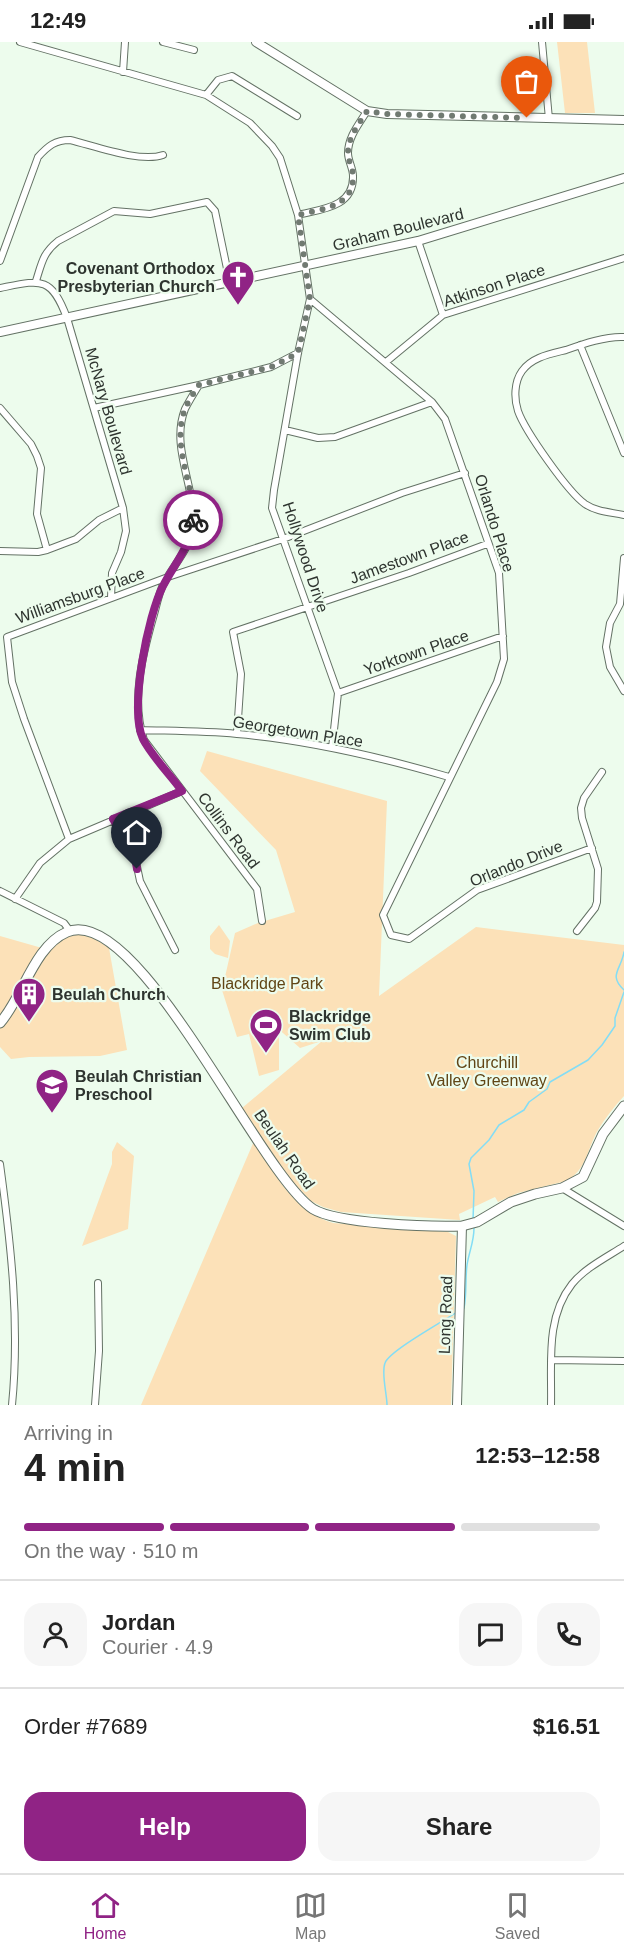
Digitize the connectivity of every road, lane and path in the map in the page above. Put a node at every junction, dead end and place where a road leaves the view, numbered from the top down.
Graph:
1 (20, 42) edge
2 (125, 42) edge
3 (163, 42) edge
4 (256, 42) edge
5 (542, 42) edge
6 (194, 50) dead end
7 (123, 72) junction
8 (206, 95) junction
9 (367, 111) junction
10 (297, 116) dead end
11 (549, 119) junction
12 (624, 120) edge
13 (163, 155) dead end
14 (624, 178) edge
15 (298, 215) junction
16 (418, 241) junction
17 (624, 258) edge
18 (0, 261) edge
19 (307, 266) junction
20 (36, 281) junction
21 (230, 283) junction
22 (0, 288) edge
23 (310, 299) junction
24 (443, 315) junction
25 (67, 318) junction
26 (0, 332) edge
27 (624, 337) edge
28 (580, 345) junction
29 (298, 353) junction
30 (386, 362) junction
31 (199, 385) junction
32 (432, 402) junction
33 (0, 408) edge
34 (94, 408) junction
35 (285, 430) junction
36 (624, 453) edge
37 (465, 473) junction
38 (123, 508) junction
39 (624, 515) edge
40 (283, 539) junction
41 (487, 544) junction
42 (47, 550) junction
43 (0, 551) edge
44 (624, 558) edge
45 (168, 577) junction
46 (111, 598) junction
47 (622, 603) edge
48 (307, 607) junction
49 (503, 636) junction
50 (624, 691) edge
51 (338, 693) junction
52 (140, 730) junction
53 (237, 734) junction
54 (332, 748) junction
55 (602, 772) dead end
56 (449, 777) junction
57 (182, 791) junction
58 (113, 819) junction
59 (69, 839) junction
60 (592, 848) junction
61 (0, 891) edge
62 (15, 899) junction
63 (262, 921) dead end
64 (70, 931) junction
65 (577, 931) dead end
66 (391, 935) joint
67 (175, 950) dead end
68 (0, 1023) edge
69 (624, 1106) edge
70 (0, 1164) edge
71 (562, 1188) junction
72 (464, 1225) junction
73 (624, 1226) edge
74 (624, 1246) edge
75 (98, 1283) dead end
76 (552, 1360) junction
77 (624, 1361) edge
78 (12, 1405) edge
79 (95, 1405) edge
80 (457, 1405) edge
81 (551, 1405) edge

1 - 7 street, Hollywood Drive
2 - 7 street
3 - 6 street
4 - 9 street
5 - 11 street
7 - 8 street, Hollywood Drive
8 - 10 street
8 - 15 street, Hollywood Drive
9 - 11 street
9 - 15 street
11 - 12 street
13 - 18 street
14 - 16 street, Graham Boulevard
15 - 19 street, Hollywood Drive
16 - 19 street, Graham Boulevard
16 - 24 street
17 - 24 street, Atkinson Place
19 - 21 street, Graham Boulevard
19 - 23 street, Hollywood Drive
20 - 21 street
20 - 22 street
20 - 25 street, McNary Boulevard
21 - 25 street, Graham Boulevard
23 - 29 street, Hollywood Drive
23 - 30 street, Orlando Place
24 - 30 street, Atkinson Place
25 - 26 street, Graham Boulevard
25 - 34 street, McNary Boulevard
27 - 28 street
28 - 36 street
28 - 39 street
29 - 31 street
29 - 35 street, Hollywood Drive
30 - 32 street, Orlando Place
31 - 34 street
31 - 45 street, Collins Road
32 - 35 street
32 - 37 street, Orlando Place
33 - 42 street
34 - 38 street, McNary Boulevard
35 - 40 street, Hollywood Drive
37 - 40 street, Williamsburg Place
37 - 41 street, Orlando Place
38 - 42 street
38 - 46 street, McNary Boulevard
40 - 45 street, Williamsburg Place
40 - 48 street, Hollywood Drive
41 - 48 street, Jamestown Place
41 - 49 street, Orlando Place
42 - 43 street
44 - 47 street
45 - 46 street, Williamsburg Place
45 - 52 street, Collins Road
46 - 59 street, Williamsburg Place
47 - 50 street
48 - 51 street, Hollywood Drive
48 - 53 street, Jamestown Place
49 - 51 street, Yorktown Place
49 - 56 street, Orlando Place
51 - 54 street, Hollywood Drive
52 - 53 street, Georgetown Place
52 - 57 street, Collins Road
53 - 54 street, Georgetown Place
54 - 56 street, Georgetown Place
55 - 60 street
56 - 66 street, Orlando Place
57 - 58 street
57 - 63 street, Collins Road
58 - 59 street
58 - 67 street
59 - 62 street
60 - 65 street
60 - 66 street, Orlando Drive
61 - 62 street
62 - 64 street
64 - 68 main road
64 - 72 main road, Beulah Road
69 - 71 main road, Beulah Road
70 - 78 street
71 - 72 main road, Beulah Road
71 - 73 street
72 - 80 street, Long Road
74 - 76 street
75 - 79 street
76 - 77 street
76 - 81 street

